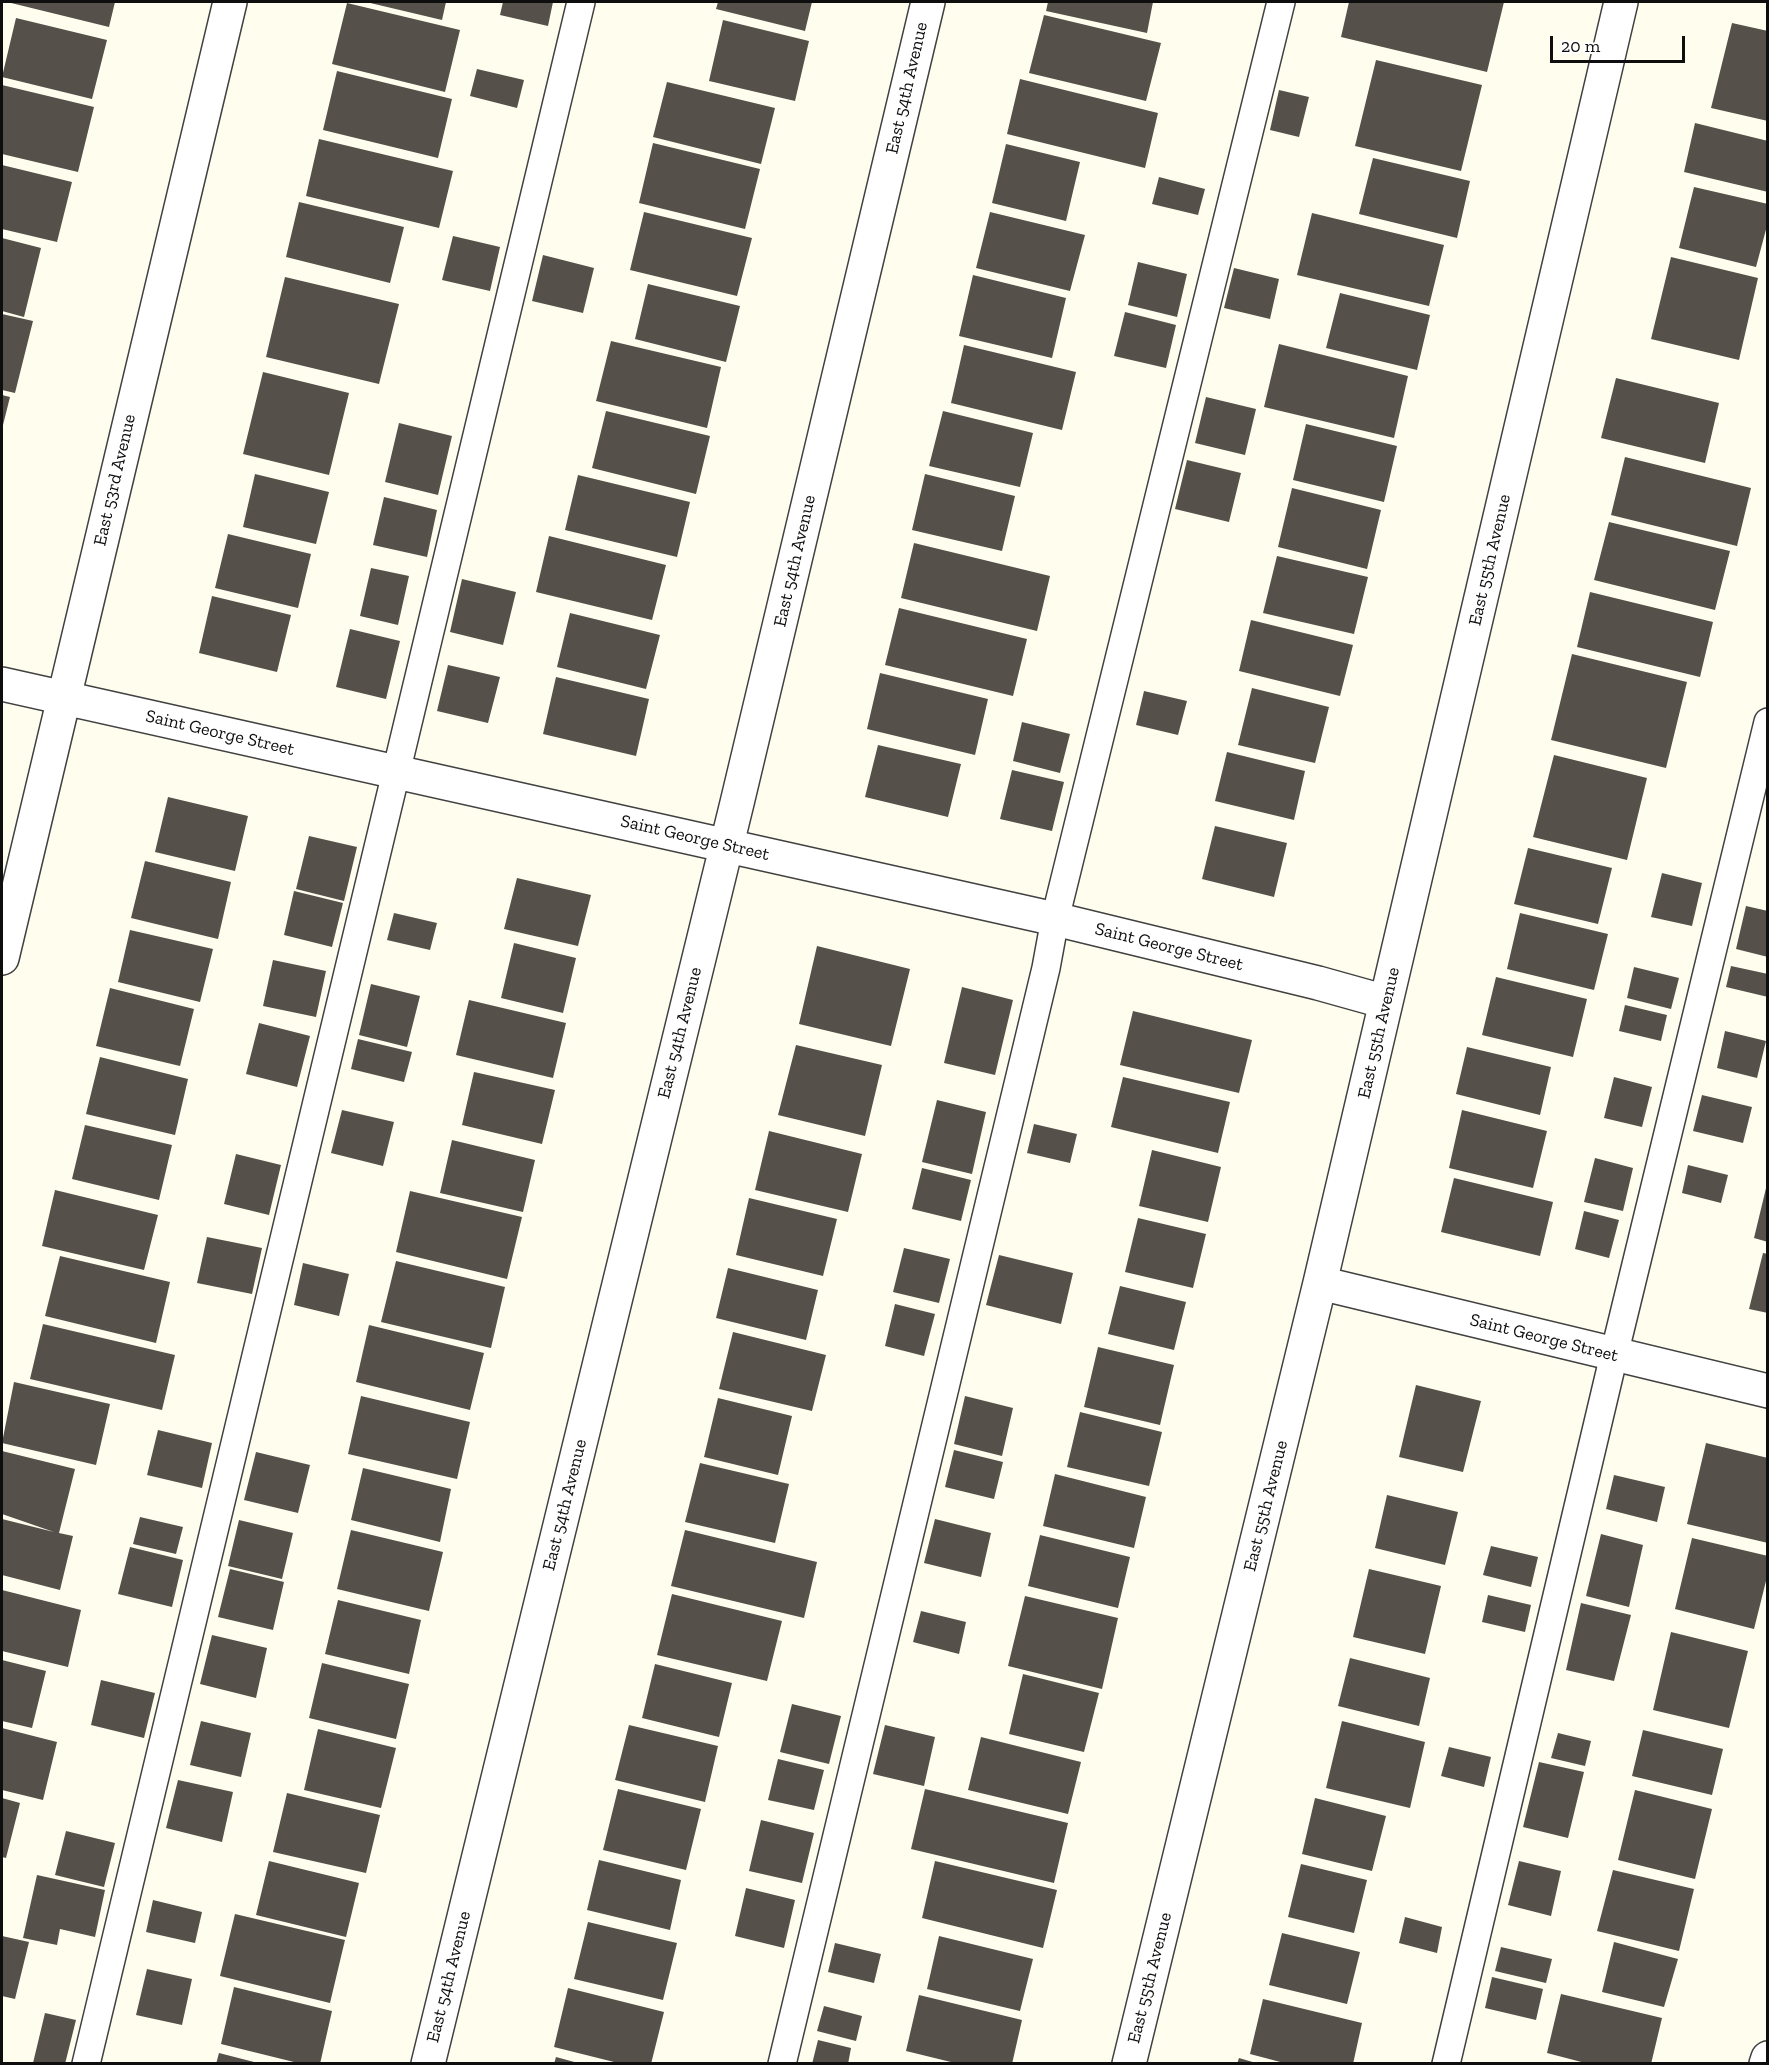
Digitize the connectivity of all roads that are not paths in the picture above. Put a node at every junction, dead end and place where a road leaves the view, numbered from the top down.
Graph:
1 (230, 2) edge
2 (581, 2) edge
3 (928, 2) edge
4 (1281, 2) edge
5 (1621, 2) edge
6 (2, 684) edge
7 (63, 698) junction
8 (1767, 722) edge
9 (396, 772) junction
10 (726, 846) junction
11 (1055, 919) junction
12 (2, 958) edge
13 (1386, 1002) junction
14 (1320, 1283) junction
15 (1614, 1355) junction
16 (1767, 1391) edge
17 (1767, 2058) edge
18 (86, 2064) edge
19 (428, 2064) edge
20 (782, 2064) edge
21 (1129, 2064) edge
22 (1446, 2064) edge
23 (1766, 2064) edge

1 - 7 street, East 53rd Avenue
2 - 9 lane
3 - 10 street, East 54th Avenue
4 - 11 lane
5 - 13 street, East 55th Avenue
6 - 7 street, Saint George Street
7 - 9 street, Saint George Street
7 - 12 street, East 53rd Avenue
8 - 15 lane
9 - 10 street, Saint George Street
9 - 18 lane
10 - 11 street, Saint George Street
10 - 19 street, East 54th Avenue
11 - 13 street, Saint George Street
11 - 20 lane
13 - 14 street, East 55th Avenue
14 - 15 street, Saint George Street
14 - 21 street, East 55th Avenue
15 - 16 street, Saint George Street
15 - 22 lane
17 - 23 street

